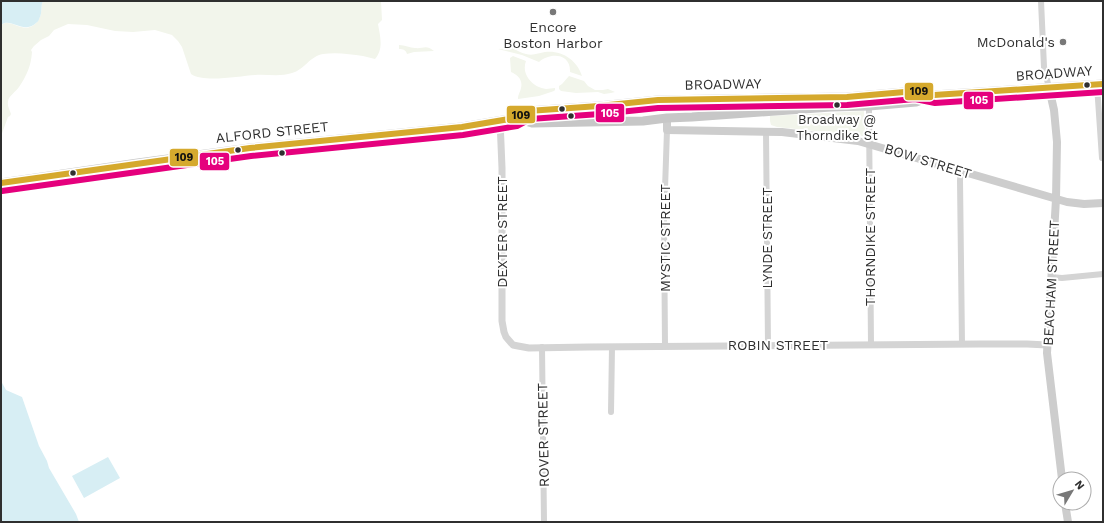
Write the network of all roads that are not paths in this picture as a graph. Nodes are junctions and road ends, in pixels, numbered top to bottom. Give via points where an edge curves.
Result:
1 (1041, 1) edge
2 (1100, 84) edge
3 (1049, 88) junction
4 (934, 95) junction
5 (870, 106) junction
6 (515, 118) junction
7 (667, 118) junction
8 (500, 120) junction
9 (667, 130) junction
10 (766, 131) junction
11 (870, 143) junction
12 (1102, 158) dead end
13 (961, 171) junction
14 (1, 183) edge
15 (1056, 199) junction
16 (1103, 203) edge
17 (1103, 274) edge
18 (1052, 278) junction
19 (510, 342) joint
20 (962, 344) junction
21 (871, 345) junction
22 (1048, 345) junction
23 (665, 346) junction
24 (768, 346) junction
25 (612, 347) junction
26 (542, 348) junction
27 (611, 412) dead end
28 (1061, 471) edge
29 (1066, 511) edge
30 (544, 522) edge
31 (1068, 522) edge

1 - 3 street via 1044,67
2 - 3 main road, BROADWAY
2 - 12 street
3 - 4 main road, BROADWAY
3 - 15 main road, BEACHAM STREET via 1057,142
4 - 5 main road, BROADWAY via 916,102
4 - 6 main road, BROADWAY via 916,91 847,96 658,100 528,110
5 - 7 main road, BROADWAY
5 - 11 street, THORNDIKE STREET
6 - 7 main road, BROADWAY via 532,123 620,122
6 - 8 main road, BROADWAY
7 - 9 main road
8 - 14 main road, ALFORD STREET via 462,127 250,148
8 - 19 street, DEXTER STREET via 502,321 504,332
9 - 10 main road, BOW STREET
9 - 23 street, MYSTIC STREET via 664,218
10 - 11 main road, BOW STREET
10 - 24 street, LYNDE STREET
11 - 13 main road, BOW STREET
11 - 21 street, THORNDIKE STREET
13 - 15 main road, BOW STREET
13 - 20 street
15 - 16 main road, BOW STREET via 1078,204
15 - 18 main road, BEACHAM STREET
17 - 18 street
18 - 22 main road, BEACHAM STREET
19 - 26 street, ROBIN STREET via 518,346
20 - 21 street, ROBIN STREET
20 - 22 street, ROBIN STREET
21 - 24 street, ROBIN STREET
22 - 28 main road, BEACHAM STREET via 1048,367
23 - 24 street, ROBIN STREET
23 - 25 street, ROBIN STREET
25 - 26 street, ROBIN STREET
25 - 27 street
26 - 30 street, ROVER STREET
29 - 31 main road

